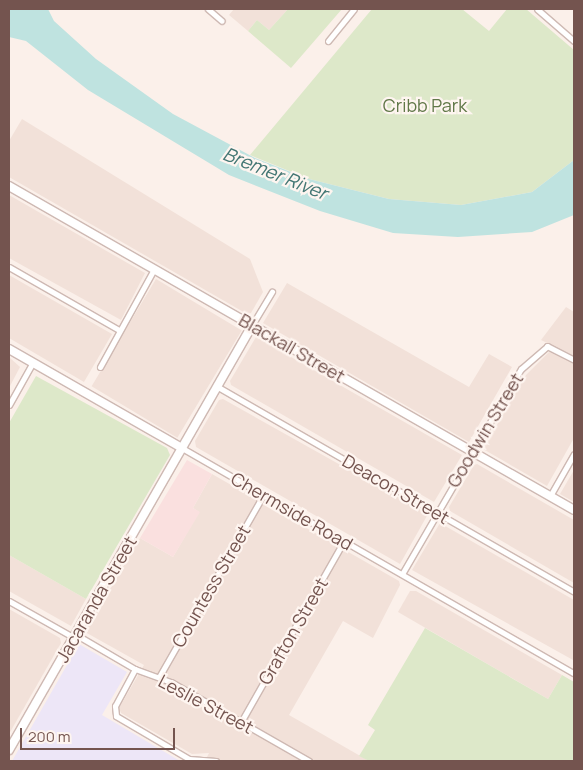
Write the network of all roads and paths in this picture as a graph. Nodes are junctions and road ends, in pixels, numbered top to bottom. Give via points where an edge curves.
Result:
1 (208, 9) edge
2 (218, 9) edge
3 (354, 9) edge
4 (537, 9) edge
5 (214, 14) junction
6 (222, 21) dead end
7 (328, 40) dead end
8 (574, 40) edge
9 (9, 186) edge
10 (9, 267) edge
11 (154, 270) junction
12 (272, 292) dead end
13 (252, 325) junction
14 (119, 330) junction
15 (9, 349) edge
16 (574, 360) edge
17 (33, 362) junction
18 (100, 367) dead end
19 (218, 387) junction
20 (9, 405) edge
21 (182, 448) junction
22 (472, 452) junction
23 (574, 454) edge
24 (264, 494) junction
25 (550, 496) junction
26 (574, 510) edge
27 (437, 512) junction
28 (344, 541) junction
29 (402, 574) junction
30 (574, 592) edge
31 (9, 600) edge
32 (74, 636) junction
33 (135, 669) junction
34 (574, 673) edge
35 (159, 677) junction
36 (241, 722) junction
37 (9, 750) edge
38 (194, 761) edge
39 (216, 761) edge
40 (309, 761) edge

1 - 5 street
2 - 5 street
3 - 7 street
4 - 8 street
5 - 6 street
9 - 11 street, Blackall Street
10 - 14 street
11 - 13 street, Blackall Street
11 - 14 street
12 - 13 street
13 - 19 street, Jacaranda Street
13 - 22 street, Blackall Street
14 - 18 street
15 - 17 street, Chermside Road
16 - 22 street, Goodwin Street via 547,346 521,369
17 - 20 street
17 - 21 street, Chermside Road
19 - 21 street, Jacaranda Street
19 - 27 street, Deacon Street
21 - 24 street, Chermside Road
21 - 32 street, Jacaranda Street
22 - 25 street, Blackall Street
22 - 27 street, Goodwin Street
23 - 25 street
24 - 28 street, Chermside Road
24 - 35 street, Countess Street
25 - 26 street, Blackall Street
27 - 29 street, Goodwin Street
27 - 30 street, Deacon Street
28 - 29 street, Chermside Road
28 - 36 street, Grafton Street
29 - 34 street, Chermside Road
31 - 32 street, Leslie Street
32 - 33 street, Leslie Street
32 - 37 street, Jacaranda Street
33 - 35 street, Leslie Street
33 - 38 street via 114,713
35 - 36 street, Leslie Street
36 - 40 street, Leslie Street
38 - 39 street

